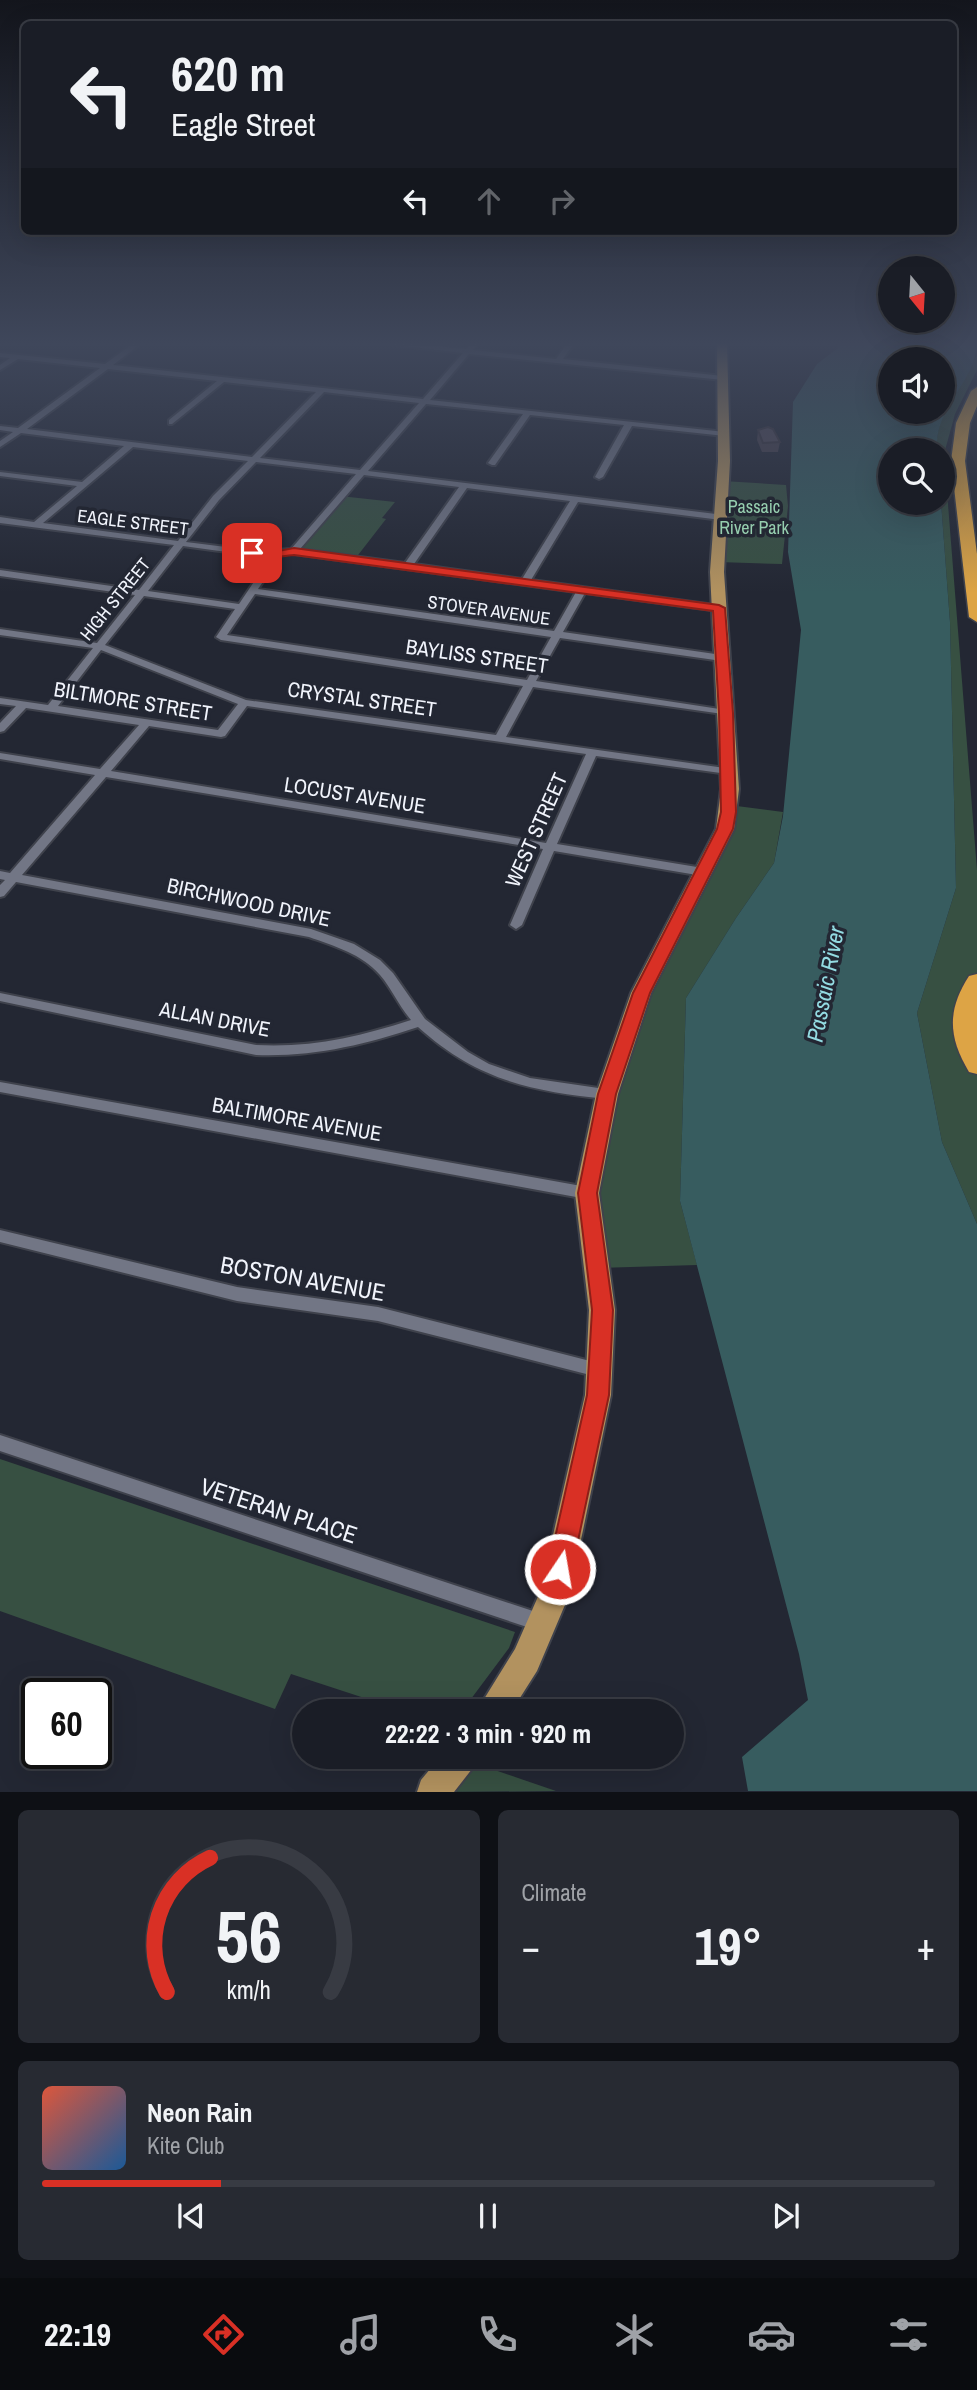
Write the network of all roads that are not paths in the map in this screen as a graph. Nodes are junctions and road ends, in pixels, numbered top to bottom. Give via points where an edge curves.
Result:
1 (26, 426) edge
2 (287, 426) edge
3 (401, 426) edge
4 (519, 426) edge
5 (628, 426) edge
6 (645, 426) edge
7 (725, 426) edge
8 (963, 426) edge
9 (0, 428) edge
10 (19, 431) junction
11 (725, 434) junction
12 (0, 445) edge
13 (130, 445) junction
14 (254, 460) junction
15 (492, 463) dead end
16 (360, 473) junction
17 (0, 474) edge
18 (599, 477) dead end
19 (82, 484) junction
20 (464, 486) junction
21 (575, 500) junction
22 (720, 517) junction
23 (0, 520) edge
24 (35, 525) junction
25 (182, 544) junction
26 (294, 551) junction
27 (276, 556) junction
28 (408, 566) junction
29 (0, 573) edge
30 (524, 582) junction
31 (252, 591) junction
32 (581, 591) junction
33 (141, 592) junction
34 (242, 607) junction
35 (719, 608) junction
36 (977, 617) edge
37 (0, 632) edge
38 (556, 635) junction
39 (99, 646) junction
40 (722, 658) junction
41 (530, 684) junction
42 (0, 701) edge
43 (244, 703) junction
44 (24, 704) junction
45 (51, 708) junction
46 (726, 713) junction
47 (146, 723) junction
48 (0, 729) edge
49 (500, 737) junction
50 (592, 752) junction
51 (0, 756) edge
52 (728, 771) junction
53 (102, 772) junction
54 (550, 847) junction
55 (703, 872) junction
56 (7, 876) edge
57 (0, 893) edge
58 (516, 925) dead end
59 (977, 981) edge
60 (0, 996) edge
61 (420, 1022) junction
62 (977, 1066) edge
63 (0, 1087) edge
64 (607, 1094) junction
65 (587, 1193) junction
66 (0, 1236) edge
67 (598, 1370) junction
68 (0, 1443) edge
69 (542, 1623) junction
70 (500, 1699) edge
71 (450, 1769) edge
72 (433, 1791) edge

1 - 10 street
2 - 14 street, HIGH STREET
3 - 16 street
4 - 15 street
5 - 18 street
6 - 11 street
7 - 11 main road
8 - 36 highway via 958,461
9 - 10 street
10 - 12 street
10 - 13 street
11 - 22 main road
13 - 14 street
13 - 19 street
14 - 16 street
14 - 25 street, HIGH STREET via 216,498
16 - 20 street
16 - 26 street
17 - 19 street
19 - 24 street
20 - 21 street
20 - 28 street
21 - 22 street
21 - 30 street
22 - 35 main road
23 - 24 street, EAGLE STREET
24 - 25 street, EAGLE STREET
25 - 27 street, EAGLE STREET
25 - 33 street, HIGH STREET
26 - 27 street, EAGLE STREET
26 - 28 street, EAGLE STREET
27 - 31 street
28 - 30 street, EAGLE STREET
29 - 33 street
30 - 32 street, EAGLE STREET
31 - 34 street
31 - 38 street, STOVER AVENUE
32 - 35 street, EAGLE STREET
32 - 38 street
33 - 34 street
33 - 39 street, HIGH STREET
34 - 41 street, BAYLISS STREET via 222,637
35 - 40 main road
37 - 39 street, CRYSTAL STREET
38 - 40 street, STOVER AVENUE
38 - 41 street
39 - 43 street, CRYSTAL STREET
39 - 45 street, HIGH STREET
40 - 46 main road
41 - 46 street, BAYLISS STREET
41 - 49 street
42 - 44 street, BILTMORE STREET
43 - 47 street, BILTMORE STREET via 221,734
43 - 49 street, CRYSTAL STREET
44 - 45 street, BILTMORE STREET
44 - 48 street
45 - 47 street, BILTMORE STREET
46 - 52 main road
47 - 53 street
49 - 50 street, CRYSTAL STREET
50 - 52 street, CRYSTAL STREET
50 - 54 street, WEST STREET
51 - 53 street, LOCUST AVENUE
52 - 55 main road via 725,829
53 - 54 street, LOCUST AVENUE
53 - 56 street
54 - 55 street, LOCUST AVENUE
54 - 58 street, WEST STREET
55 - 64 main road via 642,993
56 - 57 street
56 - 61 street, BIRCHWOOD DRIVE via 312,933 371,959
59 - 62 highway via 962,1016
60 - 61 street, ALLAN DRIVE via 279,1052 343,1046
61 - 64 street, BIRCHWOOD DRIVE via 449,1046 492,1071 546,1088
63 - 65 street, BALTIMORE AVENUE
64 - 65 main road
65 - 67 main road via 602,1310
66 - 67 street, BOSTON AVENUE via 237,1294 378,1314
67 - 69 main road via 598,1395 555,1592
68 - 69 street, VETERAN PLACE
69 - 70 main road via 526,1660
71 - 72 main road

